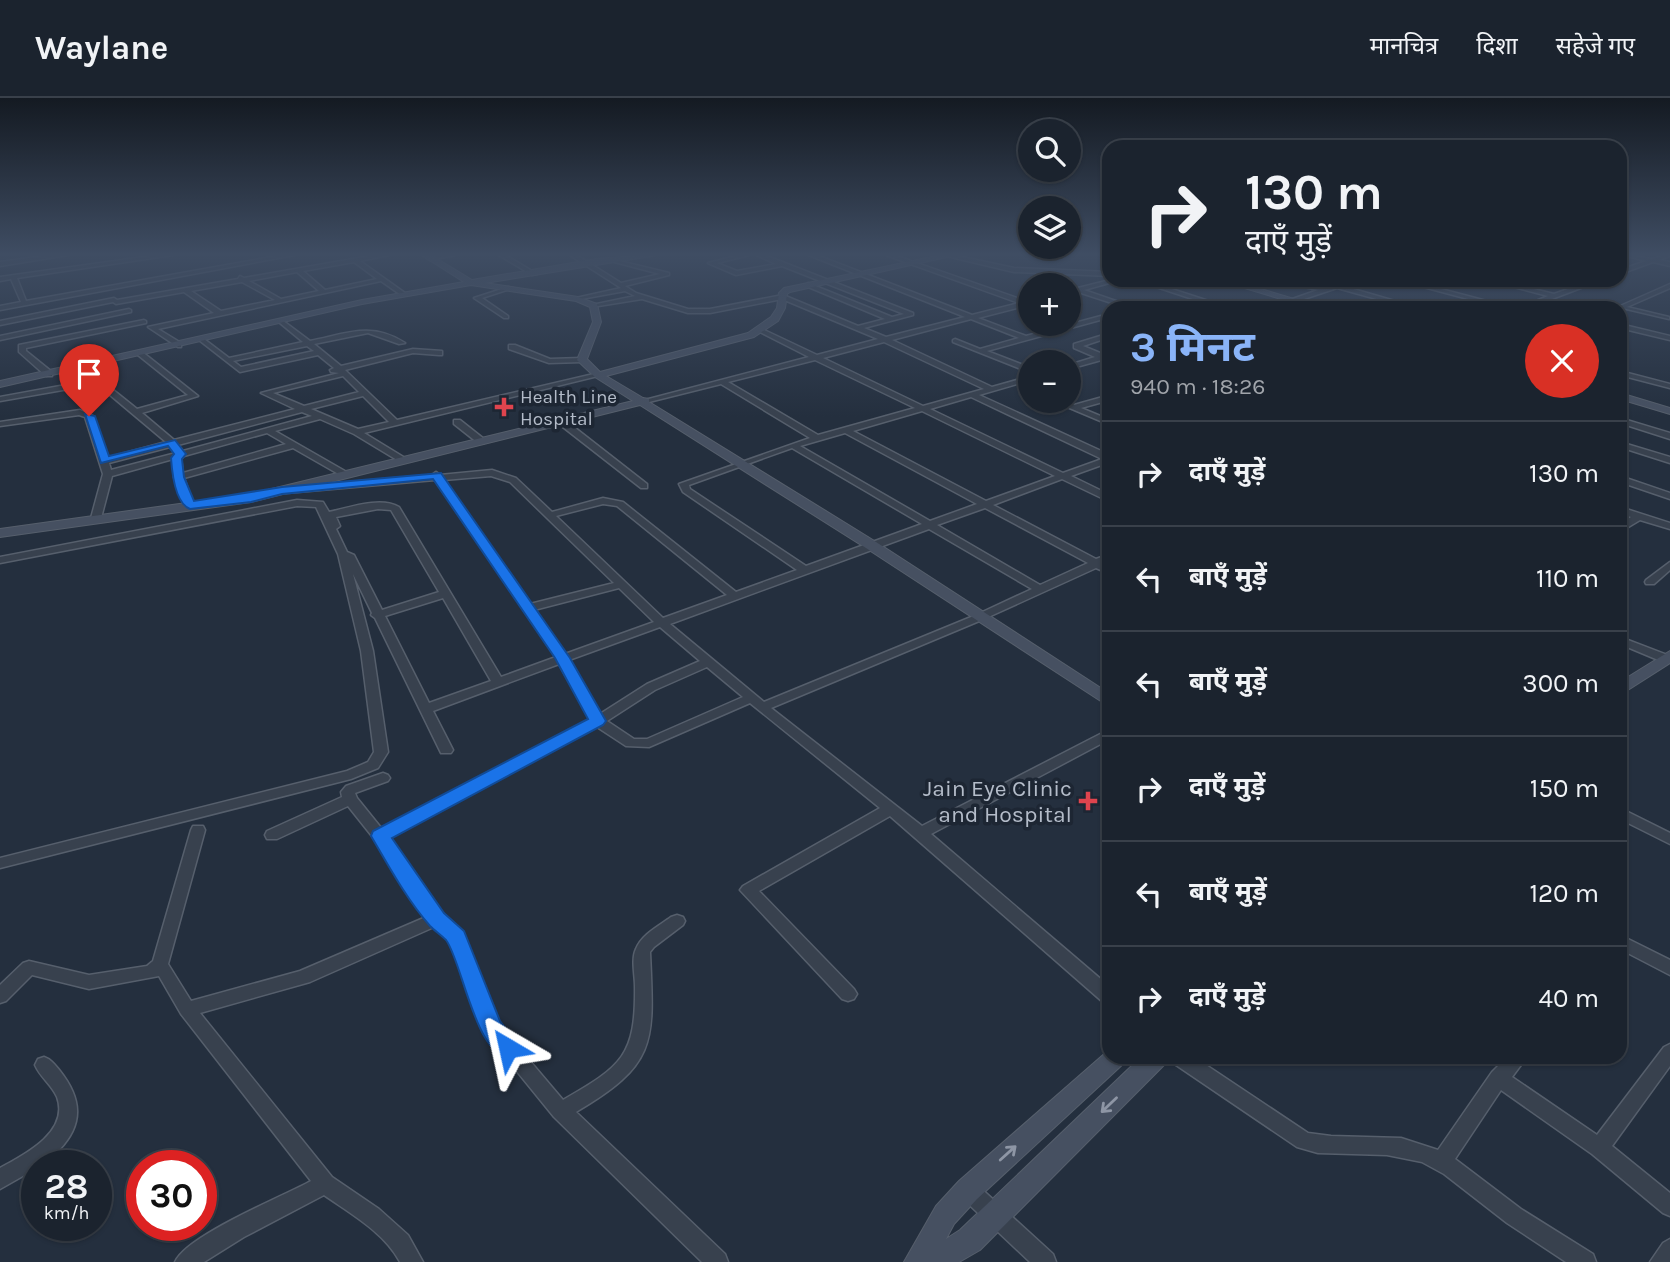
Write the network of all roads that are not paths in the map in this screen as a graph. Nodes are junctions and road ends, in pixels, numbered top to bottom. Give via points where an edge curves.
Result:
1 (77, 308) edge
2 (125, 308) edge
3 (212, 308) edge
4 (241, 308) edge
5 (341, 308) edge
6 (493, 308) edge
7 (594, 308) edge
8 (684, 308) edge
9 (720, 308) edge
10 (779, 308) edge
11 (808, 308) edge
12 (865, 308) edge
13 (897, 308) edge
14 (949, 308) edge
15 (1009, 308) edge
16 (1627, 308) edge
17 (129, 311) junction
18 (219, 313) junction
19 (506, 317) dead end
20 (974, 318) junction
21 (1102, 318) edge
22 (1668, 318) edge
23 (891, 319) junction
24 (282, 321) junction
25 (144, 322) junction
26 (0, 323) edge
27 (1082, 324) joint
28 (152, 328) junction
29 (857, 328) junction
30 (1627, 328) edge
31 (760, 330) junction
32 (920, 331) junction
33 (1647, 332) junction
34 (0, 338) edge
35 (1102, 338) edge
36 (1670, 338) edge
37 (884, 339) junction
38 (1027, 339) junction
39 (202, 340) junction
40 (955, 341) dead end
41 (309, 342) junction
42 (401, 343) dead end
43 (178, 345) junction
44 (512, 347) dead end
45 (980, 351) junction
46 (320, 352) junction
47 (141, 353) junction
48 (439, 353) dead end
49 (1102, 355) edge
50 (816, 357) junction
51 (1102, 357) edge
52 (228, 360) junction
53 (582, 360) junction
54 (1081, 363) edge
55 (1018, 366) edge
56 (82, 367) junction
57 (341, 371) junction
58 (49, 374) junction
59 (598, 375) junction
60 (1627, 375) edge
61 (99, 381) junction
62 (1018, 381) edge
63 (722, 382) junction
64 (1014, 382) junction
65 (0, 384) edge
66 (1018, 384) edge
67 (1670, 386) edge
68 (989, 388) junction
69 (255, 389) dead end
70 (364, 393) junction
71 (971, 394) junction
72 (0, 398) edge
73 (1627, 398) edge
74 (1102, 399) edge
75 (645, 401) junction
76 (1081, 406) edge
77 (921, 407) junction
78 (304, 410) junction
79 (1081, 411) edge
80 (1670, 411) edge
81 (136, 412) junction
82 (322, 416) junction
83 (1102, 420) edge
84 (457, 422) dead end
85 (562, 422) junction
86 (395, 423) junction
87 (1627, 423) edge
88 (0, 424) edge
89 (269, 430) junction
90 (845, 430) junction
91 (357, 432) junction
92 (1670, 436) edge
93 (817, 438) junction
94 (481, 441) junction
95 (171, 442) junction
96 (294, 445) junction
97 (793, 445) junction
98 (1627, 446) edge
99 (181, 454) junction
100 (1102, 455) edge
101 (402, 460) junction
102 (1670, 460) edge
103 (105, 461) junction
104 (1102, 462) edge
105 (741, 463) junction
106 (108, 474) junction
107 (345, 474) junction
108 (436, 475) junction
109 (1061, 476) junction
110 (178, 477) junction
111 (1627, 481) edge
112 (645, 486) dead end
113 (282, 490) junction
114 (1102, 495) edge
115 (1669, 495) edge
116 (986, 503) junction
117 (190, 506) junction
118 (1627, 512) edge
119 (550, 515) junction
120 (1639, 516) junction
121 (96, 518) junction
122 (930, 523) junction
123 (1627, 524) edge
124 (1670, 526) edge
125 (0, 533) edge
126 (871, 545) junction
127 (0, 560) edge
128 (1102, 561) edge
129 (1096, 564) junction
130 (1670, 565) edge
131 (1102, 567) edge
132 (804, 570) junction
133 (1650, 582) dead end
134 (622, 584) junction
135 (1041, 590) junction
136 (444, 594) junction
137 (734, 595) junction
138 (527, 608) junction
139 (377, 615) junction
140 (980, 617) junction
141 (661, 622) junction
142 (1627, 643) edge
143 (562, 658) junction
144 (1668, 658) edge
145 (708, 662) junction
146 (498, 682) junction
147 (1627, 685) edge
148 (1102, 697) edge
149 (751, 698) junction
150 (762, 707) junction
151 (425, 709) junction
152 (597, 721) junction
153 (1102, 737) edge
154 (446, 750) dead end
155 (383, 778) dead end
156 (350, 799) junction
157 (890, 809) junction
158 (1627, 817) edge
159 (198, 830) dead end
160 (921, 833) junction
161 (272, 835) dead end
162 (380, 836) junction
163 (1670, 839) edge
164 (0, 863) edge
165 (436, 919) junction
166 (677, 921) dead end
167 (1627, 945) edge
168 (160, 964) junction
169 (1670, 968) edge
170 (1102, 991) edge
171 (848, 995) dead end
172 (0, 996) edge
173 (187, 1009) junction
174 (1670, 1052) edge
175 (1107, 1064) edge
176 (1150, 1064) edge
177 (1189, 1064) edge
178 (1512, 1064) edge
179 (44, 1065) dead end
180 (1499, 1078) junction
181 (561, 1111) junction
182 (1599, 1148) junction
183 (1441, 1162) junction
184 (0, 1179) edge
185 (325, 1184) junction
186 (968, 1190) junction
187 (1670, 1206) edge
188 (994, 1217) junction
189 (1670, 1250) edge
190 (186, 1262) edge
191 (412, 1262) edge
192 (717, 1262) edge
193 (918, 1262) edge
194 (1045, 1262) edge
195 (1585, 1262) edge
196 (1661, 1262) edge

1 - 26 street
2 - 17 street
3 - 18 street
4 - 18 street
5 - 24 street
6 - 19 street
7 - 53 street via 597,322
8 - 9 street via 697,312
10 - 31 street via 774,322
11 - 29 street
12 - 23 street
13 - 23 street via 911,314
14 - 20 street
15 - 20 street
16 - 22 street
17 - 25 street
17 - 34 street
18 - 28 street
20 - 32 street
20 - 38 street
21 - 27 street
22 - 33 street
23 - 29 street
23 - 32 street
24 - 39 street
24 - 41 street
25 - 28 street
25 - 58 street via 22,347
27 - 38 street
28 - 43 street
29 - 37 street
30 - 33 street
31 - 50 street
31 - 59 street
32 - 37 street
33 - 36 street
35 - 49 street via 1077,346
37 - 50 street
37 - 68 street
38 - 45 street
39 - 43 street
39 - 52 street
40 - 45 street
41 - 42 street via 372,331
41 - 46 street
41 - 52 street
43 - 47 street
44 - 53 street via 549,361
45 - 55 street
46 - 52 street via 240,370
46 - 57 street
47 - 56 street
47 - 81 street via 194,396
48 - 57 street via 413,351
50 - 63 street
50 - 77 street
51 - 54 street
53 - 59 street
56 - 58 street
56 - 61 street
57 - 69 street
57 - 70 street
57 - 78 street via 265,394
58 - 65 street
59 - 75 street
59 - 86 street
60 - 67 street
61 - 72 street
61 - 81 street
62 - 64 street
63 - 75 street
63 - 93 street
64 - 66 street
64 - 68 street
65 - 72 street
68 - 71 street
70 - 78 street
70 - 86 street
71 - 77 street
71 - 100 street
73 - 80 street
74 - 76 street
75 - 85 street
75 - 105 street
77 - 90 street
77 - 109 street
78 - 82 street
78 - 95 street
79 - 83 street
81 - 95 street
82 - 89 street
82 - 91 street
84 - 94 street
85 - 94 street
85 - 112 street
86 - 91 street
87 - 92 street
88 - 103 street via 86,413
89 - 96 street
89 - 99 street
90 - 93 street
90 - 116 street
91 - 101 street
93 - 97 street
94 - 101 street
95 - 99 street
95 - 103 street
96 - 107 street
96 - 110 street
97 - 105 street
97 - 122 street
98 - 102 street
99 - 106 street
99 - 110 street
101 - 107 street
103 - 106 street
104 - 109 street
105 - 126 street
105 - 132 street via 690,480 683,487
106 - 121 street
107 - 113 street
108 - 113 street
108 - 119 street via 505,476
108 - 138 street
109 - 114 street
109 - 116 street
110 - 117 street
111 - 115 street
113 - 117 street
116 - 122 street
116 - 129 street
117 - 121 street
118 - 120 street
119 - 134 street
119 - 137 street via 603,501 620,504
120 - 123 street
120 - 124 street
121 - 125 street
122 - 126 street
122 - 135 street
126 - 132 street
126 - 140 street
127 - 164 street via 297,503 320,504 343,554 367,651 381,752 373,765 351,774
128 - 129 street
129 - 131 street
129 - 135 street
130 - 133 street
132 - 137 street
134 - 138 street
134 - 141 street
135 - 140 street
136 - 139 street
136 - 139 street via 394,507 330,515
136 - 146 street
137 - 141 street
138 - 143 street
139 - 151 street
140 - 148 street
140 - 150 street
141 - 143 street
141 - 145 street
142 - 144 street
143 - 146 street
143 - 152 street
144 - 147 street
145 - 149 street
145 - 152 street via 652,687
146 - 151 street
149 - 150 street
149 - 152 street via 641,745
150 - 157 street
151 - 154 street
152 - 162 street
153 - 160 street
155 - 156 street via 351,789
156 - 161 street
156 - 162 street
157 - 160 street
157 - 171 street via 748,890
158 - 163 street
159 - 168 street
160 - 170 street
162 - 165 street
165 - 173 street via 304,978
165 - 181 street via 456,937 490,1026
166 - 181 street via 642,951 642,1041 636,1056 607,1086
167 - 169 street
168 - 172 street via 152,972 89,982 29,968
168 - 173 street
173 - 185 street
174 - 182 street
186 -> 175 street
176 -> 188 street
177 - 183 street via 1304,1141 1324,1147 1391,1146 1417,1150
178 - 180 street
179 - 184 street via 67,1098 63,1132 44,1151
180 - 182 street
180 - 183 street
181 - 192 street
182 - 187 street
183 - 195 street
185 - 190 street via 283,1209 237,1228
185 - 191 street via 372,1216 401,1242
186 - 188 street
186 - 193 street via 945,1214
188 - 193 street via 947,1254
188 - 194 street
189 - 196 street

